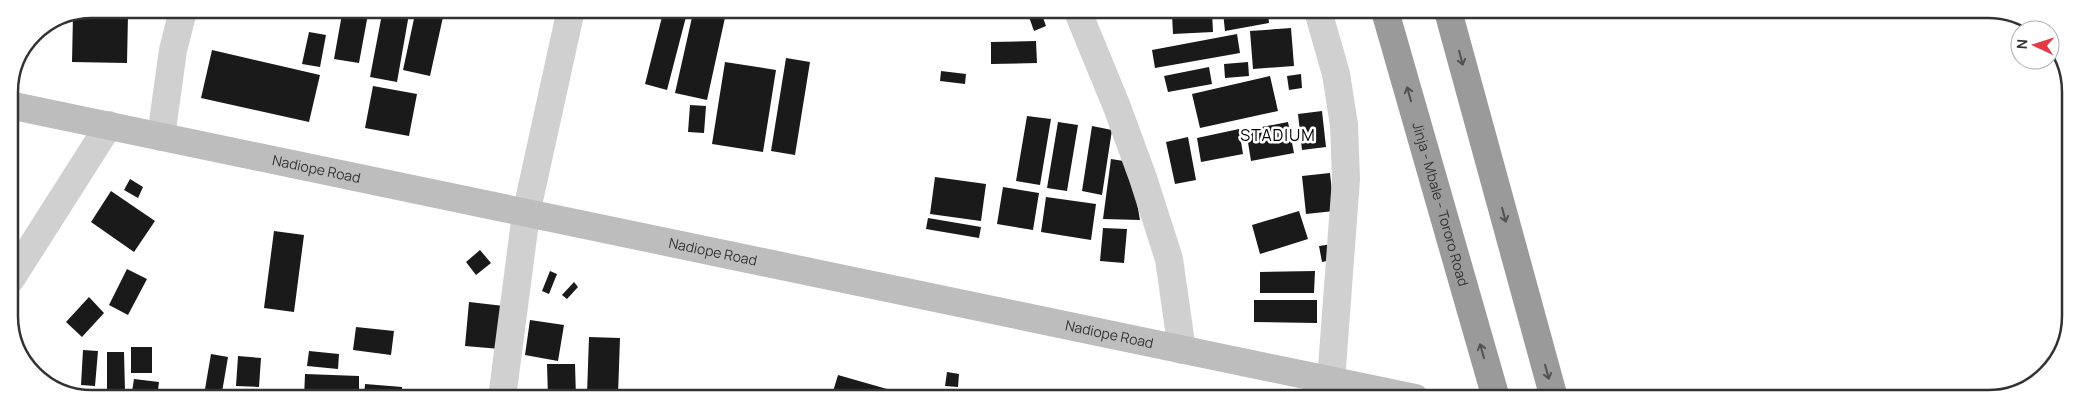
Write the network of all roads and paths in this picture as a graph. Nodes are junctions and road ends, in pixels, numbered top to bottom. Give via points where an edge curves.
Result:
1 (181, 18) edge
2 (569, 18) edge
3 (1080, 18) edge
4 (1320, 18) edge
5 (1387, 18) edge
6 (1450, 18) edge
7 (18, 107) edge
8 (109, 125) junction
9 (161, 136) junction
10 (526, 214) junction
11 (18, 268) edge
12 (1182, 350) junction
13 (1331, 381) junction
14 (503, 390) edge
15 (1375, 390) edge
16 (1494, 390) edge
17 (1552, 390) edge

1 - 9 street via 173,50
2 - 10 street
3 - 12 street via 1124,125 1169,259
4 - 13 street via 1336,74 1344,125 1346,179
16 -> 5 highway, Jinja - Mbale - Tororo Road
6 -> 17 highway
7 - 8 street, Nadiope Road
8 - 9 street, Nadiope Road
8 - 11 street
9 - 10 street, Nadiope Road
10 - 12 street, Nadiope Road
10 - 14 street
12 - 13 street, Nadiope Road
13 - 15 street, Nadiope Road

